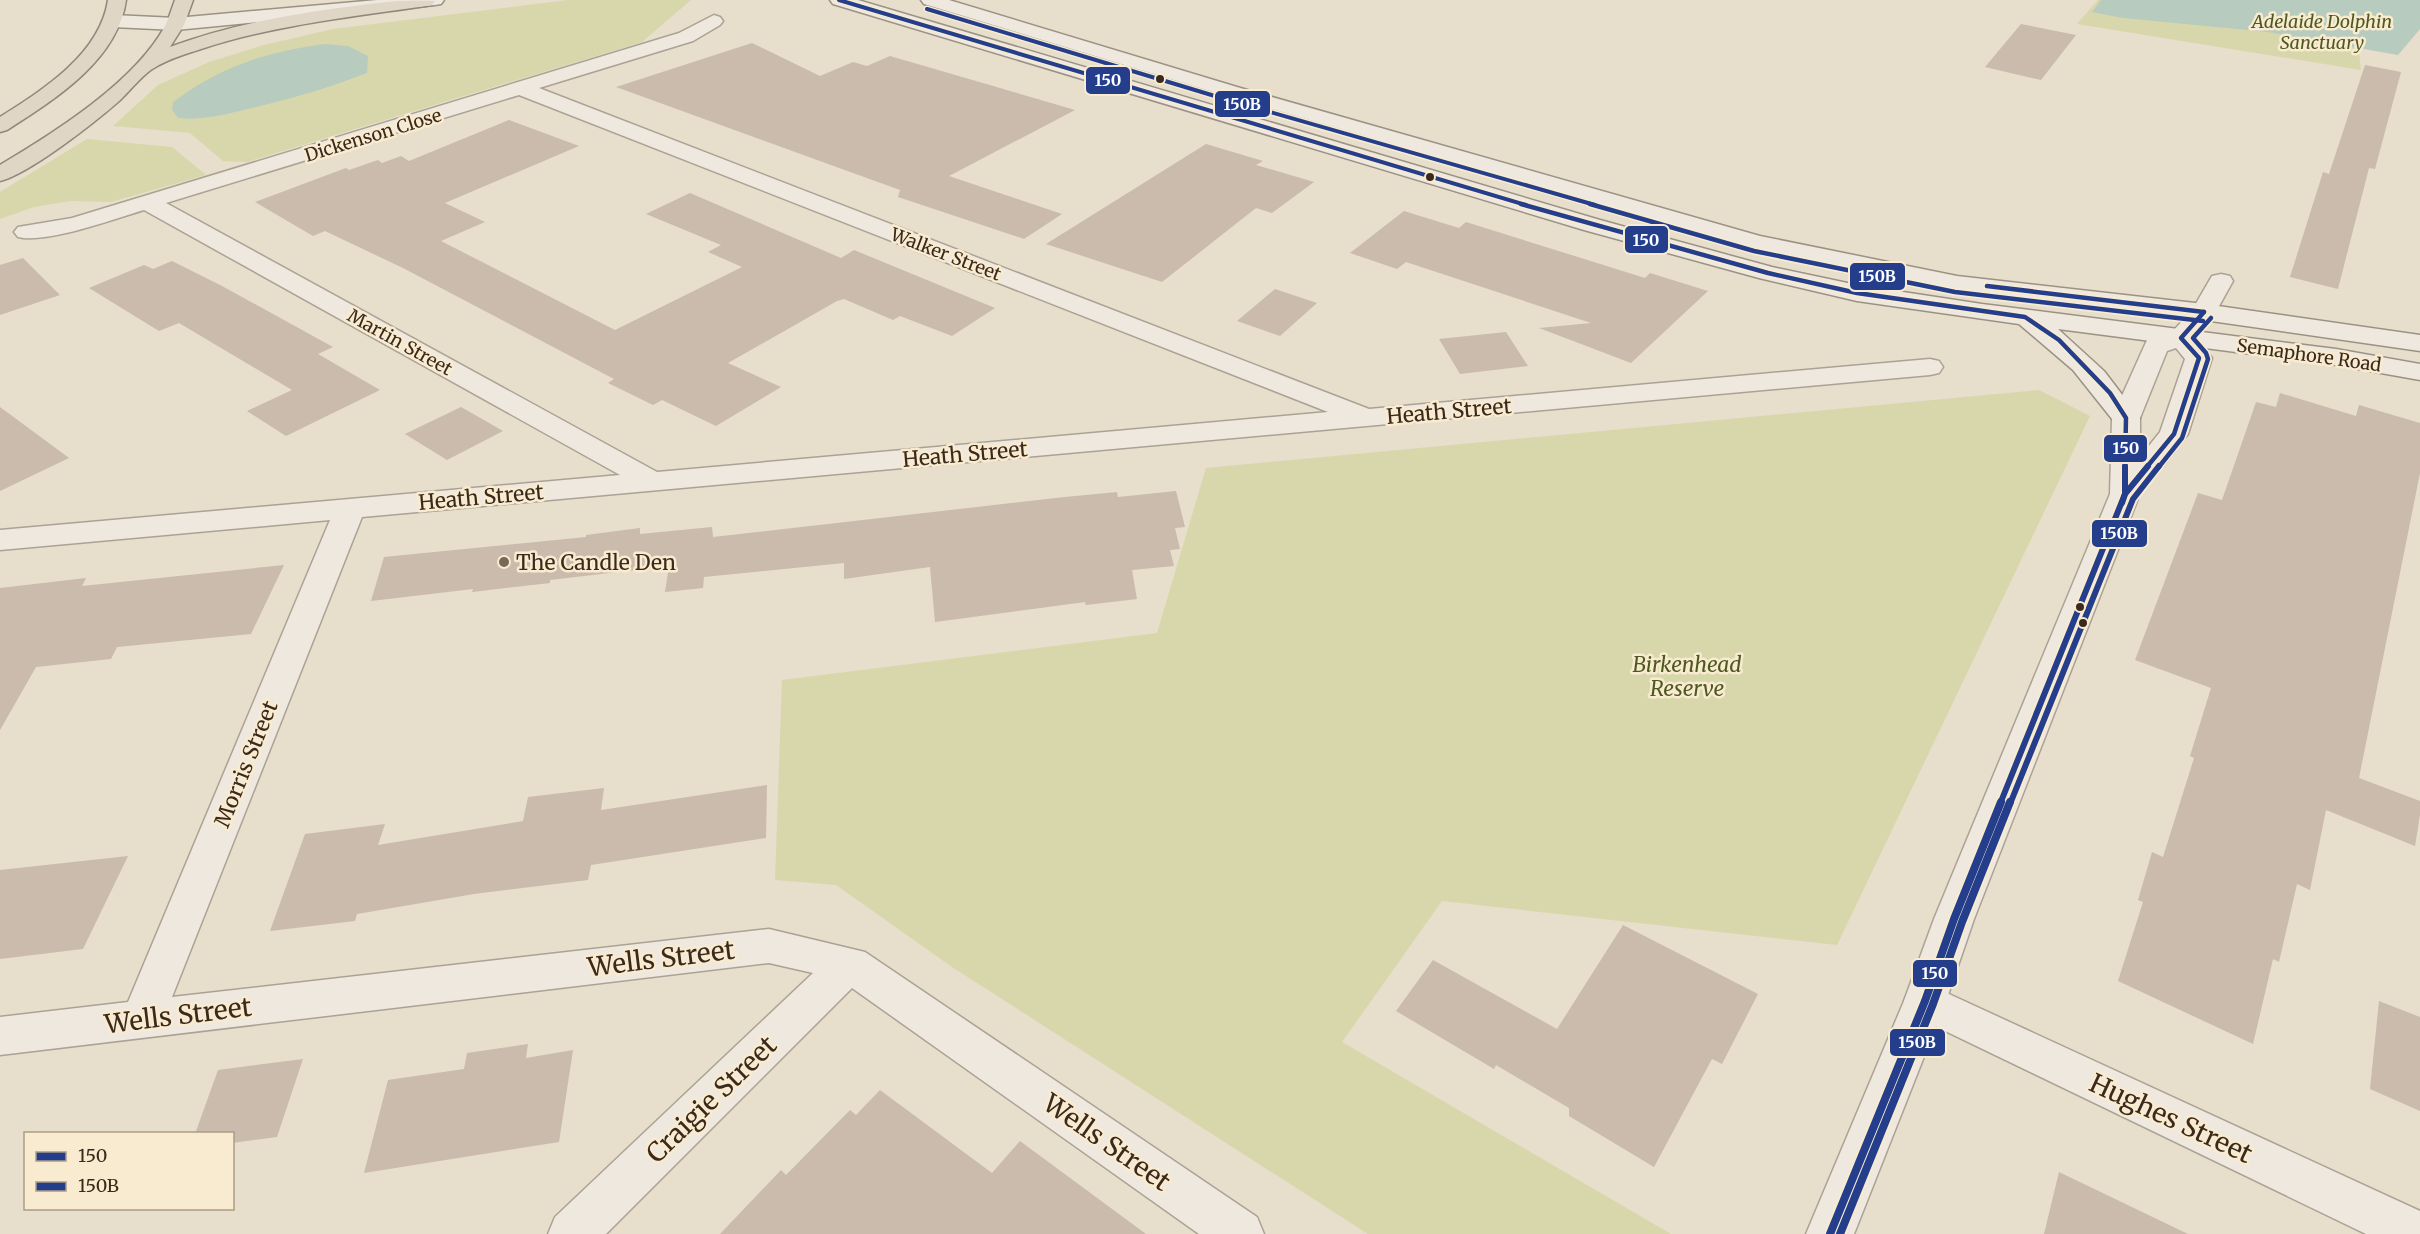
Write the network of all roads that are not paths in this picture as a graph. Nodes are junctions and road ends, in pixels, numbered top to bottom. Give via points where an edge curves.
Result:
1 (117, 0) edge
2 (839, 0) edge
3 (930, 0) edge
4 (431, 1) edge
5 (204, 4) dead end
6 (181, 10) edge
7 (113, 21) junction
8 (714, 21) dead end
9 (146, 64) junction
10 (523, 89) junction
11 (0, 126) edge
12 (0, 174) edge
13 (148, 203) junction
14 (26, 232) dead end
15 (2221, 280) dead end
16 (2204, 312) junction
17 (2025, 317) junction
18 (2181, 338) junction
19 (2420, 343) edge
20 (1930, 367) dead end
21 (2420, 372) edge
22 (1369, 418) junction
23 (2126, 418) junction
24 (652, 481) junction
25 (2125, 494) junction
26 (350, 509) junction
27 (0, 540) edge
28 (850, 964) junction
29 (1925, 1001) junction
30 (142, 1018) junction
31 (0, 1036) edge
32 (572, 1234) edge
33 (1240, 1234) edge
34 (1830, 1234) edge
35 (2417, 1234) edge

1 - 7 highway
2 - 17 street, Semaphore Road via 1768,273 1857,293
3 - 16 street, Semaphore Road via 1756,242 1957,283
4 - 6 street
4 - 9 highway via 260,26 193,44
5 - 6 street
6 - 7 street
6 - 9 highway
7 - 11 highway via 89,54 62,81
8 - 10 street, Dickenson Close via 686,37
9 - 12 highway via 87,118
10 - 13 street, Dickenson Close
10 - 22 street, Walker Street
13 - 14 street, Dickenson Close via 75,224
13 - 24 street, Martin Street
15 - 16 street
16 - 18 street
16 - 19 street, Semaphore Road
17 - 18 street, Semaphore Road
17 - 23 street via 2059,340 2110,393
18 - 21 street, Semaphore Road via 2336,357
18 - 23 street via 2156,346
18 - 25 street via 2199,358 2174,434
20 - 22 street, Heath Street
22 - 24 street, Heath Street
23 - 25 street
24 - 26 street, Heath Street
25 - 29 street via 1954,919
26 - 27 street, Heath Street
26 - 30 street, Morris Street
28 - 30 street, Wells Street via 769,946
28 - 32 street, Craigie Street
28 - 33 street, Wells Street
29 - 34 street
29 - 35 street, Hughes Street
30 - 31 street, Wells Street

